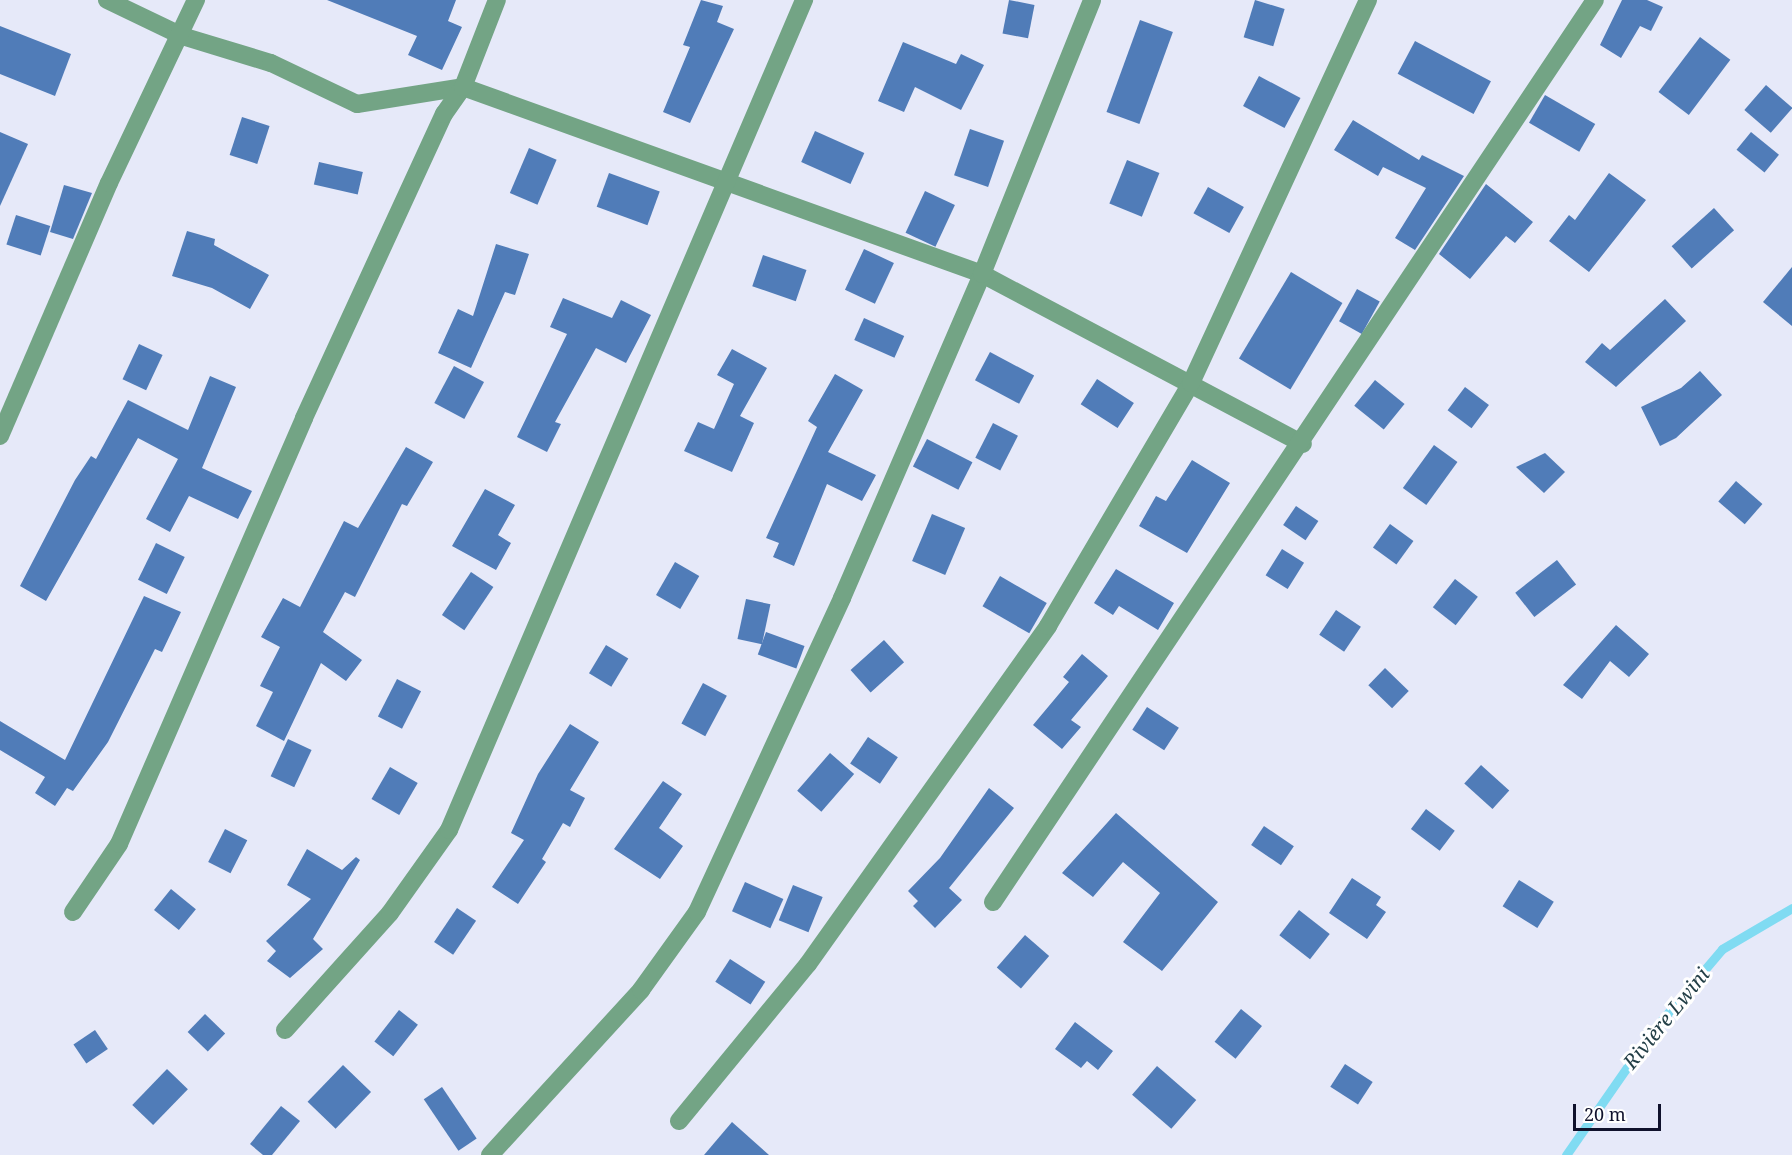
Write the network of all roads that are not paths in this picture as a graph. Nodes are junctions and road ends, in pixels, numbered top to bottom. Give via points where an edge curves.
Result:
1 (108, 0) edge
2 (196, 0) edge
3 (497, 0) edge
4 (804, 0) edge
5 (1092, 0) edge
6 (1368, 0) edge
7 (1594, 0) edge
8 (182, 36) junction
9 (463, 87) junction
10 (725, 179) junction
11 (982, 274) junction
12 (1191, 383) junction
13 (0, 436) edge
14 (1303, 444) junction
15 (993, 902) dead end
16 (73, 912) dead end
17 (285, 1030) dead end
18 (679, 1121) dead end
19 (490, 1155) edge

1 - 8 street
2 - 8 street
3 - 9 street
4 - 10 street
5 - 11 street
6 - 12 street
7 - 14 street
8 - 9 street via 272,63 357,104
8 - 13 street via 109,183
9 - 10 street
9 - 16 street via 444,114 303,418 119,844
10 - 11 street
10 - 17 street via 449,830 390,913
11 - 12 street
11 - 19 street via 697,912 641,990
12 - 14 street
12 - 18 street via 1048,626 808,964
14 - 15 street

